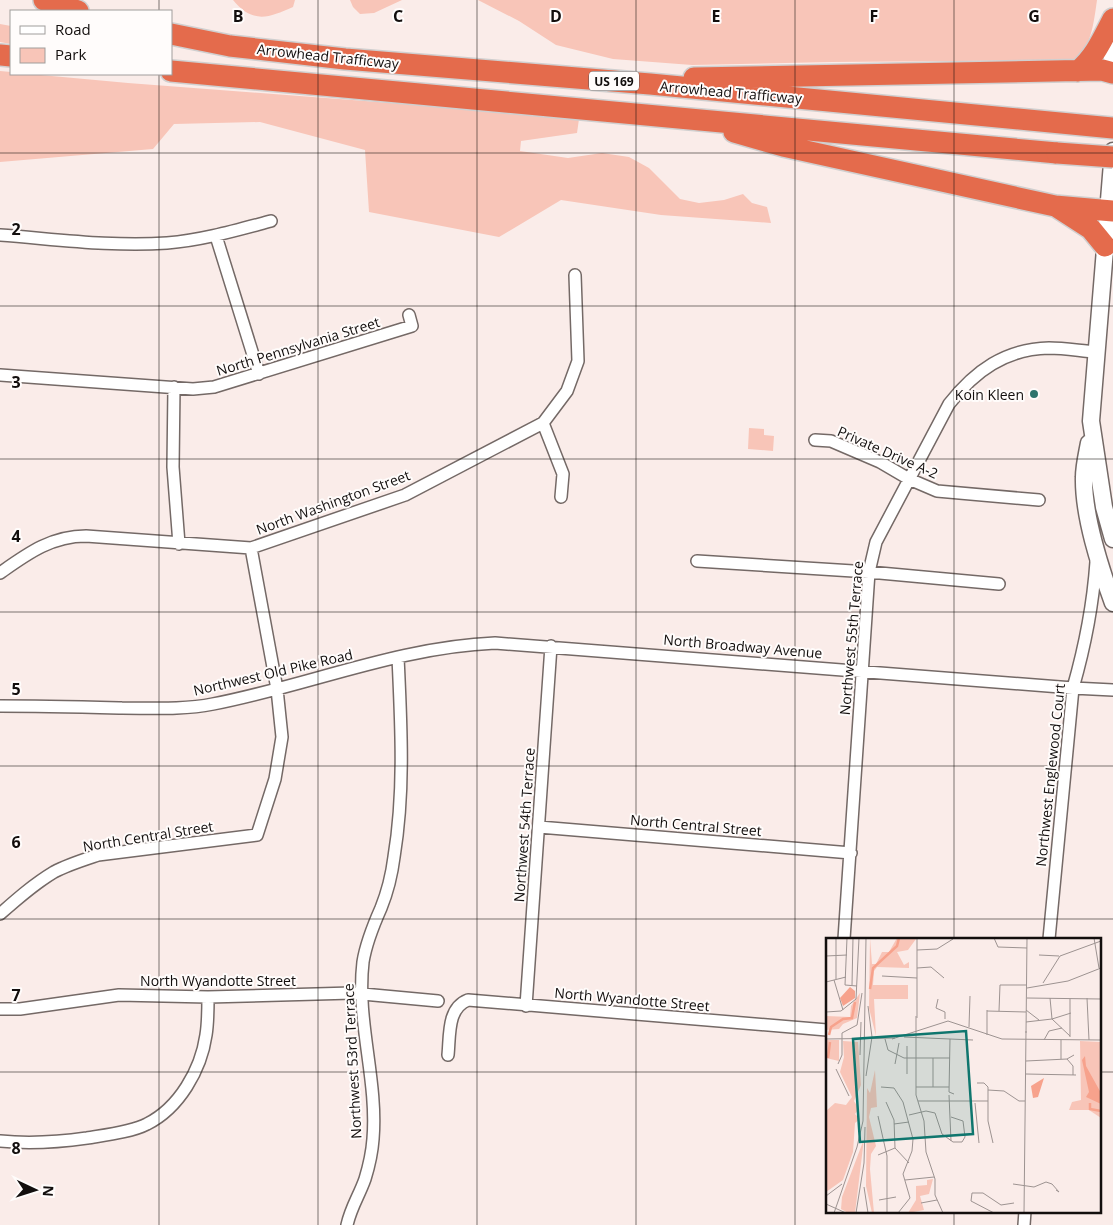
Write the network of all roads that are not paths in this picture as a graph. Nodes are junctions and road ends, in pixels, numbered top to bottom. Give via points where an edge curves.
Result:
1 (44, 0) edge
2 (75, 10) edge
3 (1113, 19) edge
4 (1113, 23) edge
5 (172, 34) edge
6 (1113, 64) edge
7 (172, 70) edge
8 (1078, 71) junction
9 (1113, 73) edge
10 (650, 84) junction
11 (691, 118) junction
12 (1113, 128) edge
13 (1113, 151) edge
14 (1113, 157) edge
15 (1055, 206) junction
16 (1111, 210) edge
17 (271, 221) dead end
18 (0, 235) edge
19 (216, 236) junction
20 (1105, 246) junction
21 (575, 275) dead end
22 (409, 315) dead end
23 (1096, 352) junction
24 (259, 374) junction
25 (0, 375) edge
26 (174, 387) junction
27 (543, 423) junction
28 (1092, 428) junction
29 (815, 440) dead end
30 (909, 479) junction
31 (562, 497) dead end
32 (1039, 500) dead end
33 (1113, 538) edge
34 (179, 544) junction
35 (251, 548) junction
36 (1097, 555) junction
37 (697, 561) dead end
38 (869, 572) junction
39 (0, 573) edge
40 (999, 584) dead end
41 (1113, 603) edge
42 (551, 646) junction
43 (398, 657) junction
44 (862, 671) junction
45 (1073, 688) junction
46 (276, 689) junction
47 (1113, 690) edge
48 (0, 706) edge
49 (539, 827) junction
50 (851, 853) junction
51 (0, 914) edge
52 (844, 938) edge
53 (1049, 938) edge
54 (362, 994) junction
55 (208, 997) junction
56 (438, 1001) dead end
57 (526, 1006) junction
58 (0, 1009) edge
59 (826, 1030) edge
60 (448, 1055) dead end
61 (0, 1141) edge
62 (1025, 1212) edge
63 (347, 1225) edge
64 (1024, 1225) edge

1 - 2 highway
3 - 8 highway via 1096,53
4 - 6 main road via 1110,50
5 - 10 highway, Arrowhead Trafficway / US 169 via 230,46 345,59
7 - 11 highway, Arrowhead Trafficway / US 169
8 - 9 highway
8 - 10 highway via 702,76
10 - 12 highway, Arrowhead Trafficway / US 169
11 - 14 highway, Arrowhead Trafficway / US 169, bridge
11 - 15 highway via 783,146
13 - 16 main road
15 - 16 highway
15 - 20 highway via 1091,229
16 - 20 main road
17 - 19 street
18 - 19 street via 140,244
19 - 24 street
20 - 23 main road
21 - 27 street, North Washington Street via 578,361 567,391
22 - 24 street, North Pennsylvania Street via 412,326
23 - 28 main road
23 - 30 street, Northwest 55th Terrace via 1054,348 1017,353 1002,358 975,375 949,404
24 - 26 street, North Pennsylvania Street via 214,387 193,390
25 - 26 street, North Pennsylvania Street
26 - 34 street via 173,467
27 - 31 street via 563,474
27 - 35 street, North Washington Street via 405,495
28 - 33 main road via 1104,507
28 - 36 main road via 1084,477 1086,506
29 - 30 street, Private Drive A-2 via 831,441 880,462
30 - 32 street, Private Drive A-2 via 937,491
30 - 38 street, Northwest 55th Terrace via 876,542
34 - 35 street, North Washington Street
34 - 39 street, North Washington Street via 67,537 42,545
35 - 46 street
36 - 41 main road
36 - 45 street, Northwest Englewood Court via 1094,593
37 - 38 street
38 - 40 street
38 - 44 street, Northwest 55th Terrace
42 - 43 street, Northwest Old Pike Road via 465,644
42 - 44 street, North Broadway Avenue
42 - 49 street, Northwest 54th Terrace
43 - 46 street, Northwest Old Pike Road
43 - 54 street, Northwest 53rd Terrace via 402,748 394,858 381,907 367,942
44 - 45 street, North Broadway Avenue
44 - 50 street, Northwest 55th Terrace
45 - 47 street, North Broadway Avenue
45 - 53 street, Northwest Englewood Court
46 - 48 street, Northwest Old Pike Road via 182,709
46 - 51 street, North Central Street via 282,737 280,758 257,835 98,855 53,873
49 - 50 street, North Central Street
49 - 57 street, Northwest 54th Terrace
50 - 52 street, Northwest 55th Terrace
54 - 55 street, North Wyandotte Street
54 - 56 street, North Wyandotte Street
54 - 63 street, Northwest 53rd Terrace via 373,1139 365,1180 350,1210
55 - 58 street, North Wyandotte Street via 119,995
55 - 61 street via 206,1036 193,1074 181,1094 146,1125 68,1140
57 - 59 street, North Wyandotte Street
57 - 60 street, North Wyandotte Street via 462,1002 452,1017
62 - 64 street

